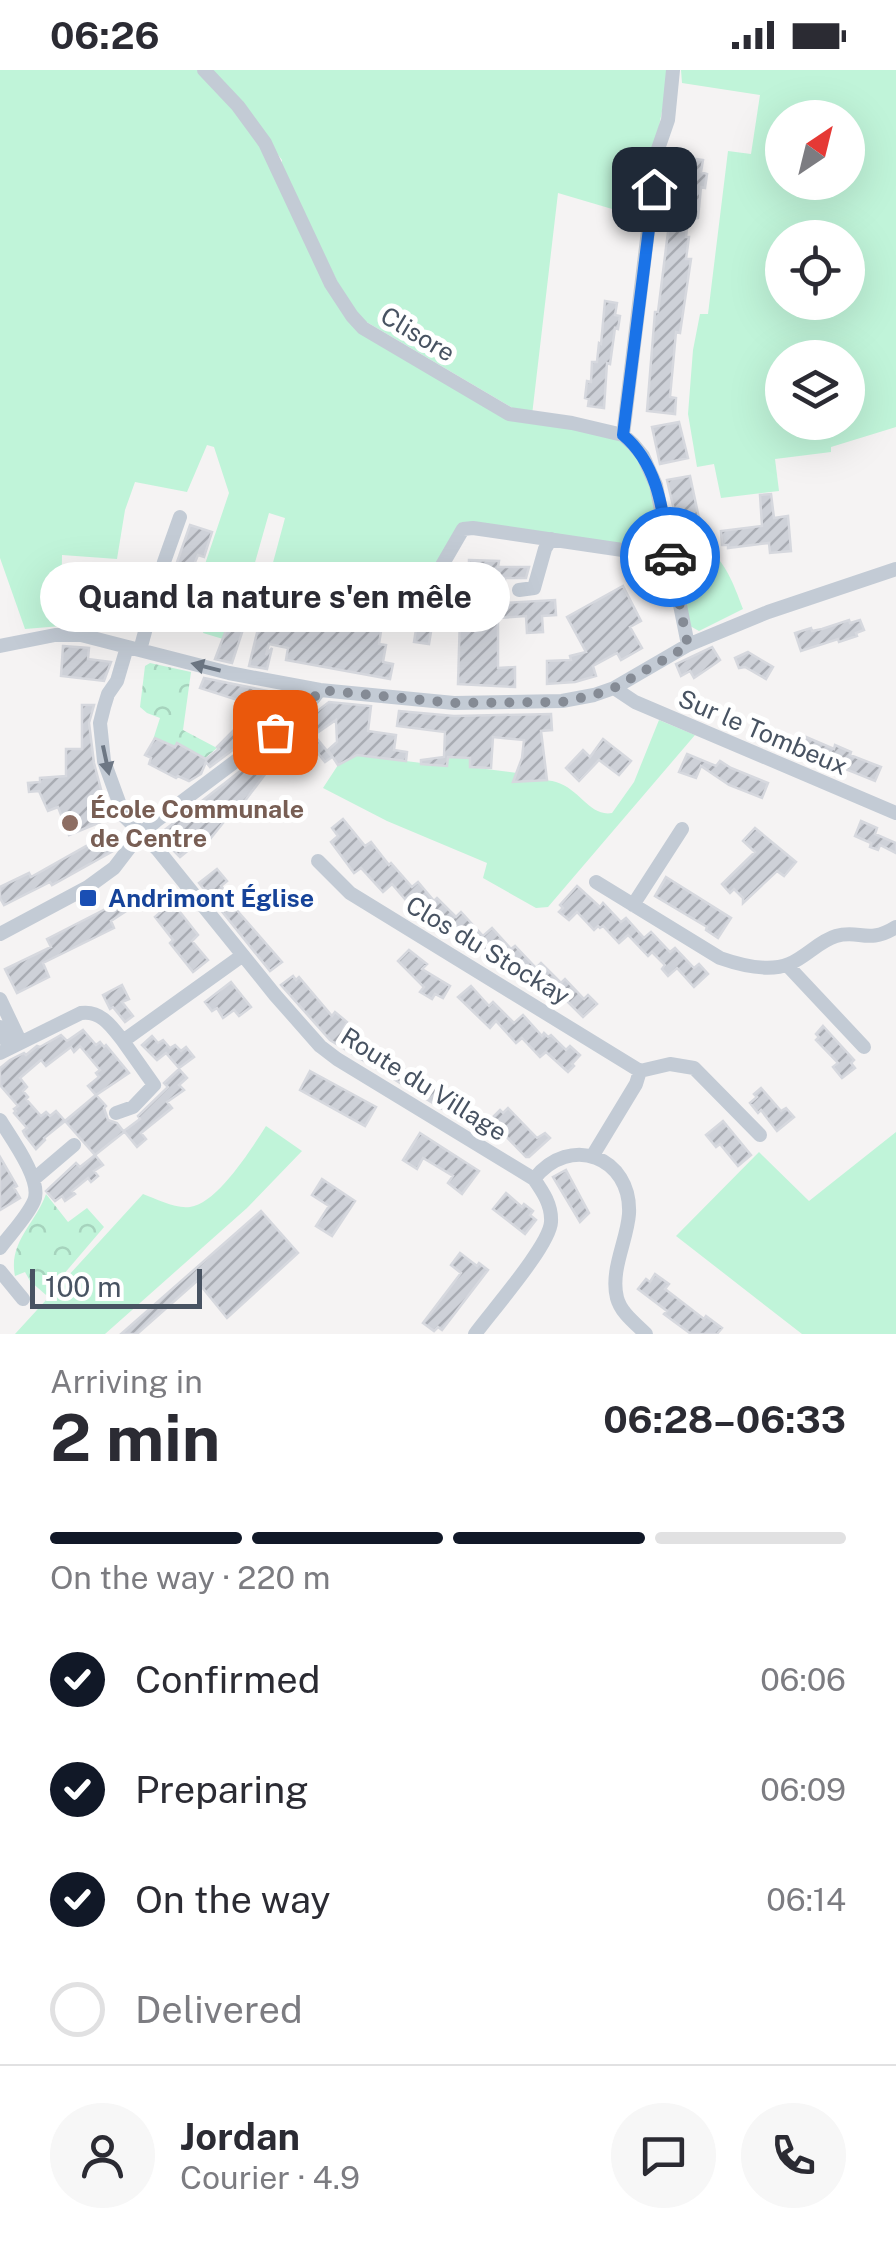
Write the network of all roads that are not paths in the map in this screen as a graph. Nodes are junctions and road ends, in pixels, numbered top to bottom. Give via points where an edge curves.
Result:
1 (204, 70) edge
2 (673, 70) edge
3 (623, 435) junction
4 (180, 517) dead end
5 (550, 539) junction
6 (670, 557) junction
7 (896, 569) edge
8 (520, 590) dead end
9 (436, 597) dead end
10 (0, 646) edge
11 (688, 646) junction
12 (134, 649) junction
13 (614, 688) junction
14 (320, 690) junction
15 (896, 812) edge
16 (682, 829) dead end
17 (140, 834) junction
18 (318, 860) dead end
19 (596, 882) dead end
20 (633, 904) junction
21 (896, 927) edge
22 (0, 934) edge
23 (243, 956) junction
24 (787, 965) junction
25 (0, 1000) edge
26 (0, 1027) edge
27 (123, 1042) junction
28 (10, 1047) edge
29 (864, 1047) dead end
30 (640, 1071) junction
31 (116, 1112) dead end
32 (0, 1120) edge
33 (760, 1135) dead end
34 (74, 1146) dead end
35 (593, 1155) junction
36 (34, 1179) junction
37 (534, 1179) junction
38 (0, 1248) edge
39 (0, 1271) edge
40 (23, 1299) dead end
41 (475, 1334) edge
42 (646, 1334) edge

1 - 3 street, Clisore via 266,143 331,284 363,328 510,414
2 - 3 street
3 - 6 street via 643,456 656,485
4 - 12 street, Route du Village
5 - 6 street
5 - 8 street via 534,588
5 - 9 street via 462,529 430,586
6 - 11 street
7 - 11 street
10 - 12 street via 54,635
11 - 13 street
14 -> 12 street
12 -> 17 street, Route du Village via 100,723 111,782 124,816
13 - 14 street via 562,702 454,703
13 - 15 street, Sur le Tombeux
14 - 17 street via 305,709
16 - 20 street
17 - 22 street via 114,868 88,887
17 - 23 street, Route du Village
18 - 30 street, Clos du Stockay via 350,893
19 - 20 street
20 - 24 street via 720,958
21 - 24 street via 877,937 834,937
23 - 27 street
23 - 37 street, Route du Village via 320,1046
24 - 29 street
25 - 28 street
26 - 28 street
27 - 28 street via 91,1011
27 - 31 street via 154,1085 133,1107
30 - 33 street via 670,1064 694,1068
30 - 35 street
32 - 36 street
34 - 36 street
35 - 37 street via 554,1159
35 - 42 street via 616,1171 626,1190 629,1212 616,1297
36 - 38 street via 34,1202
37 - 41 street via 548,1200 552,1225
39 - 40 street

